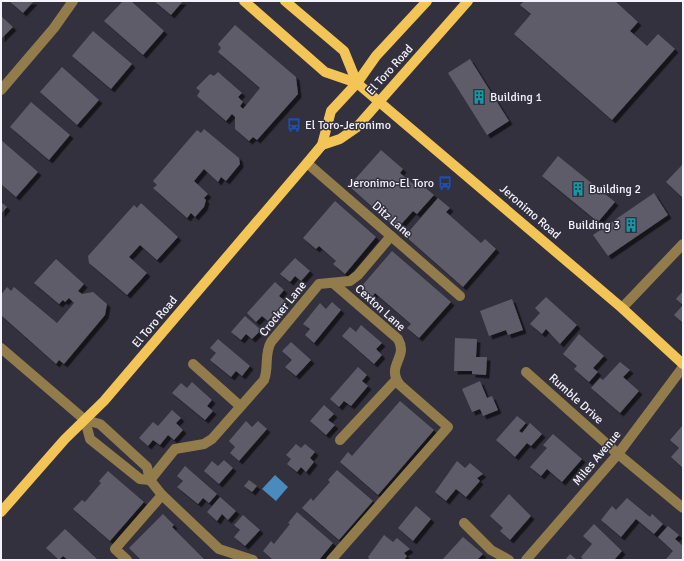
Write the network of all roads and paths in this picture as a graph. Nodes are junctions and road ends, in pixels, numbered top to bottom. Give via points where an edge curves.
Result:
1 (73, 1) edge
2 (244, 1) edge
3 (285, 1) edge
4 (426, 1) edge
5 (468, 1) edge
6 (357, 83) junction
7 (1, 90) edge
8 (380, 101) junction
9 (322, 145) junction
10 (307, 163) junction
11 (391, 236) junction
12 (683, 244) edge
13 (333, 283) junction
14 (460, 296) dead end
15 (622, 308) junction
16 (1, 348) edge
17 (193, 364) dead end
18 (683, 364) edge
19 (683, 367) edge
20 (526, 372) dead end
21 (396, 380) junction
22 (240, 406) junction
23 (86, 420) junction
24 (340, 440) dead end
25 (618, 454) junction
26 (150, 480) junction
27 (162, 495) junction
28 (683, 508) edge
29 (1, 512) edge
30 (464, 523) dead end
31 (127, 560) edge
32 (253, 560) edge
33 (331, 560) edge
34 (509, 560) edge
35 (526, 560) edge

1 - 7 street via 54,28
2 - 6 main road, Jeronimo Road via 325,72
3 - 6 main road, Jeronimo Road via 344,51
4 - 6 main road, El Toro Road via 376,56
5 - 8 main road, El Toro Road
6 - 8 main road, Jeronimo Road
6 - 9 main road, El Toro Road via 332,111
8 - 9 main road, El Toro Road via 356,128 340,140
8 - 15 main road, Jeronimo Road
9 - 10 main road, El Toro Road
10 - 11 street, Ditz Lane
10 - 23 main road, El Toro Road via 165,332
11 - 13 street, Crocker Lane via 358,275 350,281
11 - 14 street, Ditz Lane
12 - 15 street
13 - 21 street, Cexton Lane via 398,339 402,346 395,366
13 - 22 street, Crocker Lane via 319,284 271,342 267,351 264,380
15 - 18 main road, Jeronimo Road
16 - 23 street
17 - 22 street
19 - 25 street, Miles Avenue
20 - 25 street, Rumble Drive
21 - 24 street
21 - 33 street via 448,427
22 - 26 street, Crocker Lane via 212,439 204,444 176,449
23 - 26 street via 100,424 147,467
23 - 26 street via 90,439 140,479
23 - 29 main road, El Toro Road via 64,439
25 - 28 street, Rumble Drive
25 - 35 street, Miles Avenue
26 - 27 street
27 - 31 street via 115,549
27 - 32 street via 219,549
30 - 34 street via 491,550

